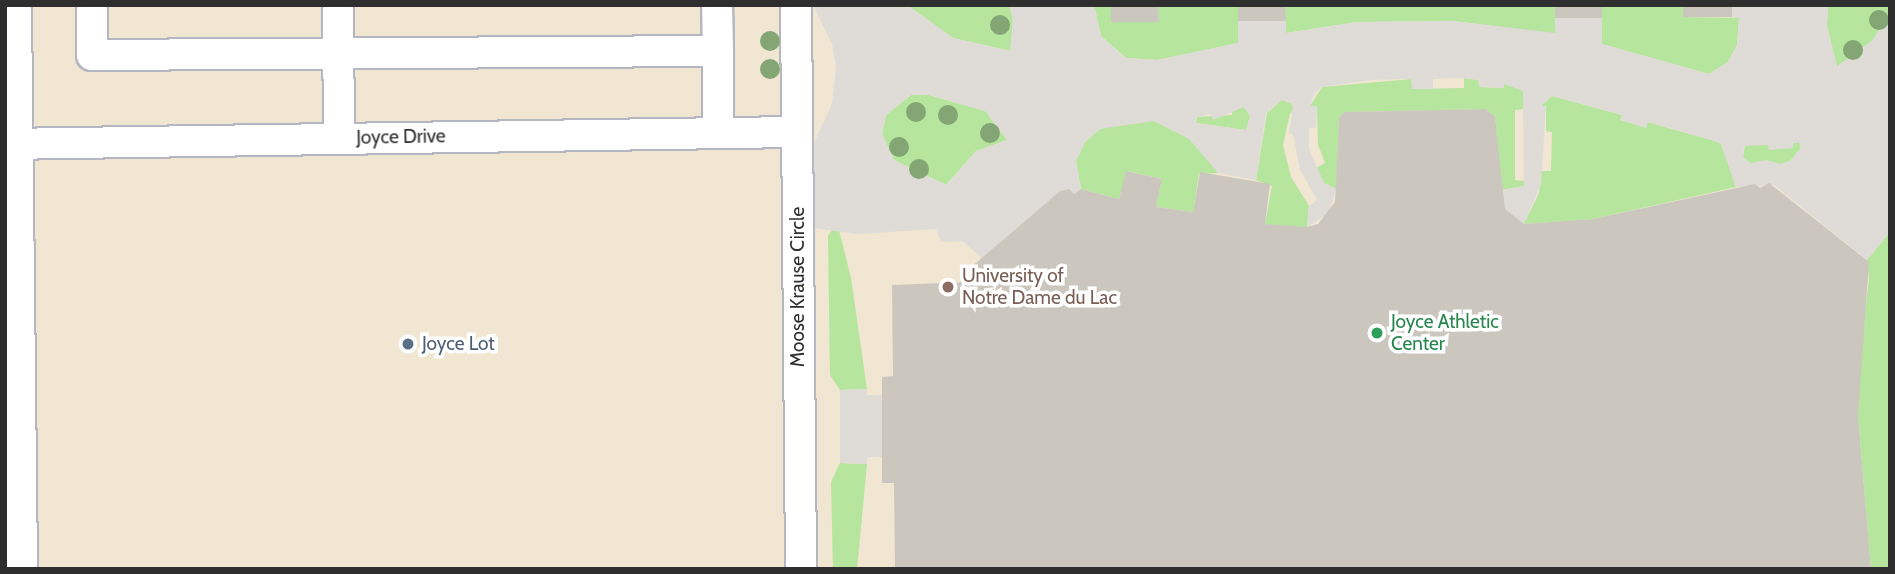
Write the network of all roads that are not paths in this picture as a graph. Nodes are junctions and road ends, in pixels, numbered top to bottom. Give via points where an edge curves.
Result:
1 (16, 5) edge
2 (92, 5) edge
3 (338, 5) edge
4 (717, 5) edge
5 (796, 5) edge
6 (718, 51) junction
7 (338, 54) junction
8 (796, 132) junction
9 (718, 133) junction
10 (339, 137) junction
11 (11, 144) edge
12 (22, 569) edge
13 (801, 569) edge

1 - 11 street
2 - 7 street via 92,55
3 - 7 street
4 - 6 street
5 - 8 street, Moose Krause Circle
6 - 7 street
6 - 9 street
7 - 10 street
8 - 9 street, Joyce Drive
8 - 13 street, Moose Krause Circle
9 - 10 street, Joyce Drive
10 - 11 street, Joyce Drive
11 - 12 street

